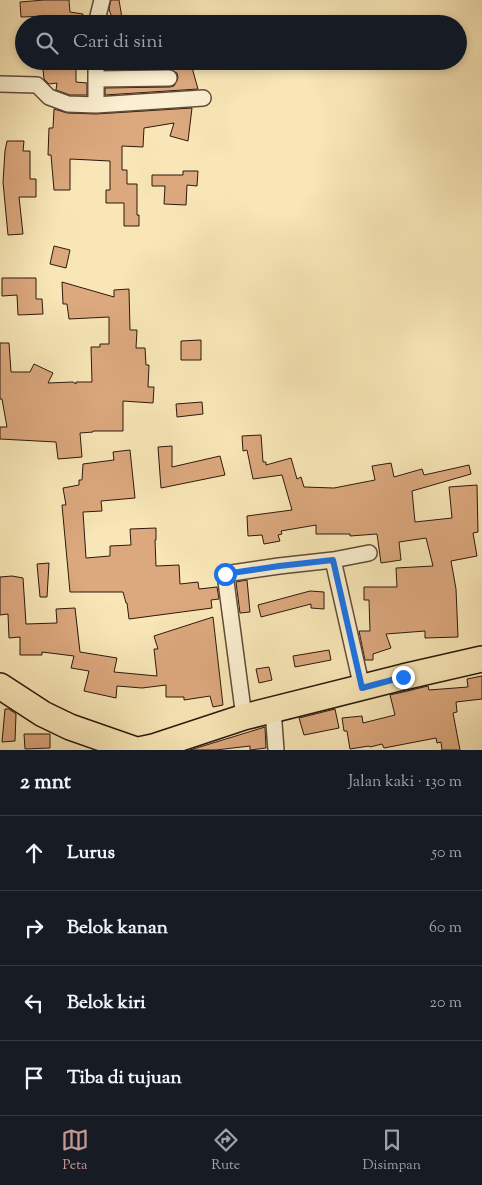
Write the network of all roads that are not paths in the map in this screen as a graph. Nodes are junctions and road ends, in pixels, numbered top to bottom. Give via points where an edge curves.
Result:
1 (102, 0) edge
2 (98, 15) edge
3 (96, 70) edge
4 (169, 78) dead end
5 (96, 80) junction
6 (0, 84) edge
7 (203, 98) dead end
8 (96, 105) junction
9 (369, 553) dead end
10 (333, 560) junction
11 (482, 659) edge
12 (0, 686) edge
13 (362, 688) junction
14 (273, 710) junction
15 (244, 717) junction
16 (145, 749) edge
17 (276, 750) edge

1 - 2 street
3 - 5 street
4 - 5 street
5 - 8 street
6 - 8 street via 37,85 49,97 68,104
7 - 8 street
9 - 10 street
10 - 13 street
10 - 15 street via 227,572 224,575
11 - 13 main road
12 - 16 main road via 70,727
13 - 14 main road
14 - 15 main road
14 - 17 street
15 - 16 main road

